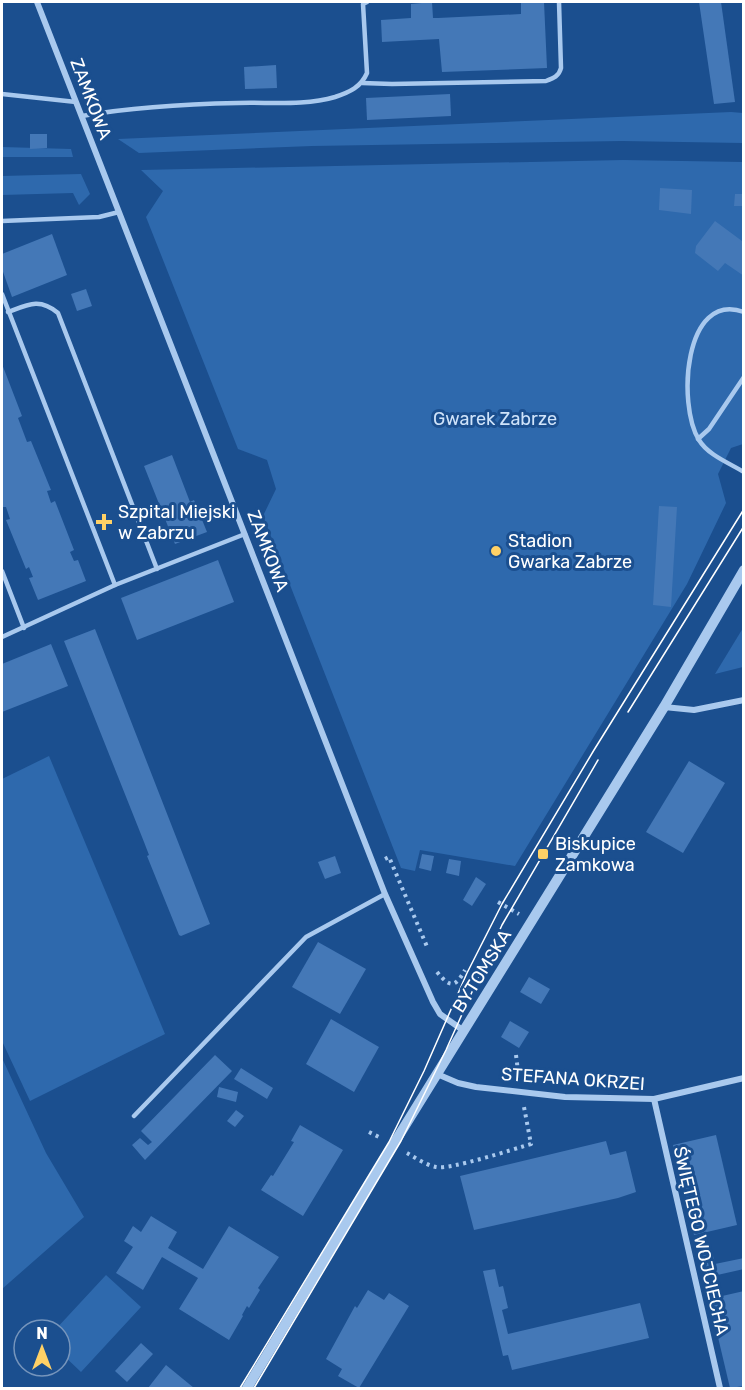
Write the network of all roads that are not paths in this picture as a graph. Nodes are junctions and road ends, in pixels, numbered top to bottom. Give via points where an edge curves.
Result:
1 (37, 2) edge
2 (367, 2) edge
3 (559, 2) edge
4 (362, 83) junction
5 (2, 94) edge
6 (76, 102) junction
7 (82, 116) junction
8 (119, 212) junction
9 (2, 221) edge
10 (2, 294) edge
11 (8, 312) junction
12 (744, 312) edge
13 (744, 377) edge
14 (698, 439) junction
15 (744, 472) edge
16 (245, 534) junction
17 (157, 569) junction
18 (744, 570) edge
19 (2, 571) edge
20 (116, 585) junction
21 (24, 628) junction
22 (2, 637) edge
23 (744, 700) edge
24 (664, 706) junction
25 (385, 894) junction
26 (465, 1031) junction
27 (437, 1074) junction
28 (744, 1078) edge
29 (654, 1099) junction
30 (134, 1116) dead end
31 (247, 1389) edge
32 (720, 1389) edge

1 - 6 street, ZAMKOWA
2 - 4 lane via 363,4 367,73
3 - 4 lane via 561,68 554,78
4 - 7 lane via 322,100 182,105
5 - 6 lane
6 - 7 street, ZAMKOWA
7 - 8 street, ZAMKOWA
8 - 9 lane via 99,217
8 - 16 street, ZAMKOWA
10 - 11 lane
11 - 17 lane via 38,303 48,305 58,314
11 - 20 lane
12 - 14 lane via 722,310 711,315 690,353 686,397
13 - 14 lane
14 - 15 lane
16 - 17 lane
16 - 25 street, ZAMKOWA
17 - 20 lane
18 - 24 street, BYTOMSKA
19 - 21 lane
20 - 21 lane
21 - 22 lane
23 - 24 street via 694,710
24 - 26 street, BYTOMSKA
25 - 26 street, ZAMKOWA via 440,1014
25 - 30 lane via 306,937
26 - 27 street, BYTOMSKA
27 - 29 street, STEFANA OKRZEI via 458,1083 521,1093
27 - 31 street, BYTOMSKA
28 - 29 street, STEFANA OKRZEI
29 - 32 street, ŚWIĘTEGO WOJCIECHA

